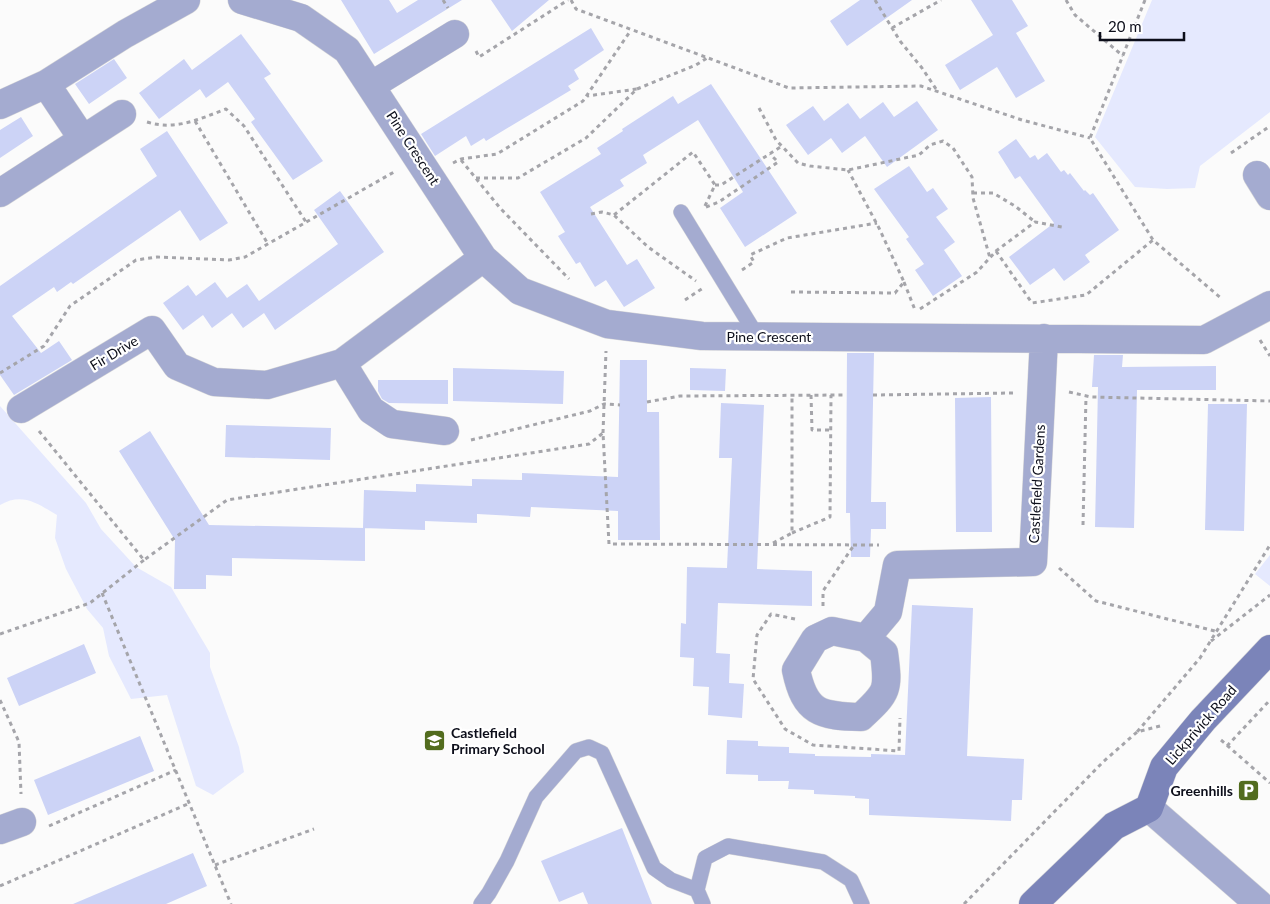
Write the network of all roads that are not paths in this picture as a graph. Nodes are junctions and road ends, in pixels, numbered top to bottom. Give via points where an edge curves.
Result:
1 (186, 0) edge
2 (242, 0) edge
3 (461, 33) road end
4 (46, 84) junction
5 (372, 85) junction
6 (0, 104) edge
7 (122, 114) road end
8 (82, 138) junction
9 (0, 193) edge
10 (683, 216) road end
11 (483, 258) junction
12 (1270, 304) edge
13 (757, 336) junction
14 (1044, 338) junction
15 (342, 363) junction
16 (22, 409) road end
17 (456, 436) road end
18 (866, 638) junction
19 (1270, 649) edge
20 (1149, 808) junction
21 (700, 897) edge
22 (481, 904) edge
23 (862, 904) edge
24 (1032, 904) edge
25 (1259, 904) edge

1 - 4 street
2 - 5 street, Pine Crescent via 301,18 347,50
3 - 5 street
4 - 6 street
4 - 8 street
5 - 11 street, Pine Crescent
7 - 8 street
8 - 9 street
10 - 13 lane
11 - 13 street, Pine Crescent via 520,291 607,324 702,336
11 - 15 street, Fir Drive
12 - 14 street, Pine Crescent via 1204,340
13 - 14 street, Pine Crescent
14 - 18 street, Castlefield Gardens via 1033,562 897,565 888,612
15 - 16 street, Fir Drive via 267,385 214,382 177,366 152,330
15 - 17 street via 371,410 392,424
18 - 18 street via 884,653 888,680 882,697 861,717 834,716 810,706 800,691 796,670 815,639 832,631
19 - 20 street, Lickprivick Road via 1164,766
20 - 24 street via 1114,826
20 - 25 street
21 - 22 lane via 654,868 602,753 589,746 576,751 536,797 507,861
21 - 23 lane via 705,858 728,846 823,862 851,880

